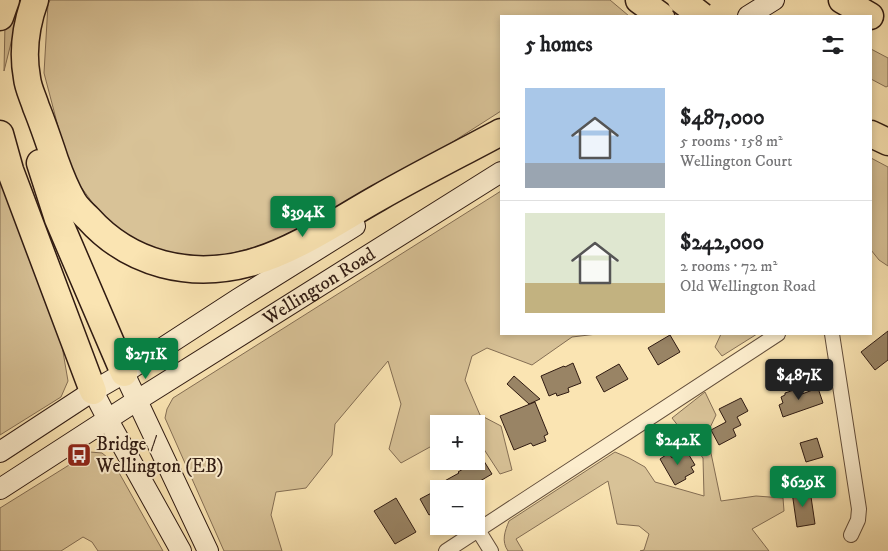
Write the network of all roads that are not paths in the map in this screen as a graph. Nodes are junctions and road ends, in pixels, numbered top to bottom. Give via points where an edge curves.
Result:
1 (6, 0) edge
2 (35, 0) edge
3 (681, 0) edge
4 (707, 0) edge
5 (774, 0) edge
6 (842, 0) edge
7 (683, 15) edge
8 (701, 15) edge
9 (750, 15) edge
10 (869, 15) edge
11 (0, 17) edge
12 (872, 17) edge
13 (888, 26) edge
14 (27, 80) junction
15 (0, 134) edge
16 (500, 134) edge
17 (500, 134) edge
18 (872, 134) edge
19 (888, 142) edge
20 (500, 173) edge
21 (776, 335) edge
22 (832, 335) edge
23 (124, 373) junction
24 (93, 391) junction
25 (136, 401) junction
26 (108, 420) junction
27 (0, 452) edge
28 (0, 489) edge
29 (485, 525) edge
30 (470, 535) edge
31 (481, 535) edge
32 (850, 535) dead end
33 (180, 551) edge
34 (208, 551) edge
35 (446, 551) edge
36 (491, 551) edge

1 - 11 highway
2 - 14 highway via 25,44
3 - 8 highway, bridge
4 - 7 main road
5 - 9 main road
6 - 10 highway
12 - 13 highway
14 - 16 highway via 59,173 74,203 95,227 128,252 176,268 227,267 250,263 284,250
14 - 23 highway via 34,143 58,219
15 - 24 highway via 10,170
17 - 23 main road, Wellington Road
18 - 19 highway
20 - 25 main road, Wellington Road
21 - 29 street
22 - 32 street via 859,509 858,520
23 - 24 main road, Wellington Road
23 - 25 main road
24 - 26 main road
24 - 27 main road, Wellington Road
25 - 26 main road, Wellington Road
25 - 34 main road
26 - 28 main road, Wellington Road
26 - 33 main road
30 - 35 street
31 - 36 street

